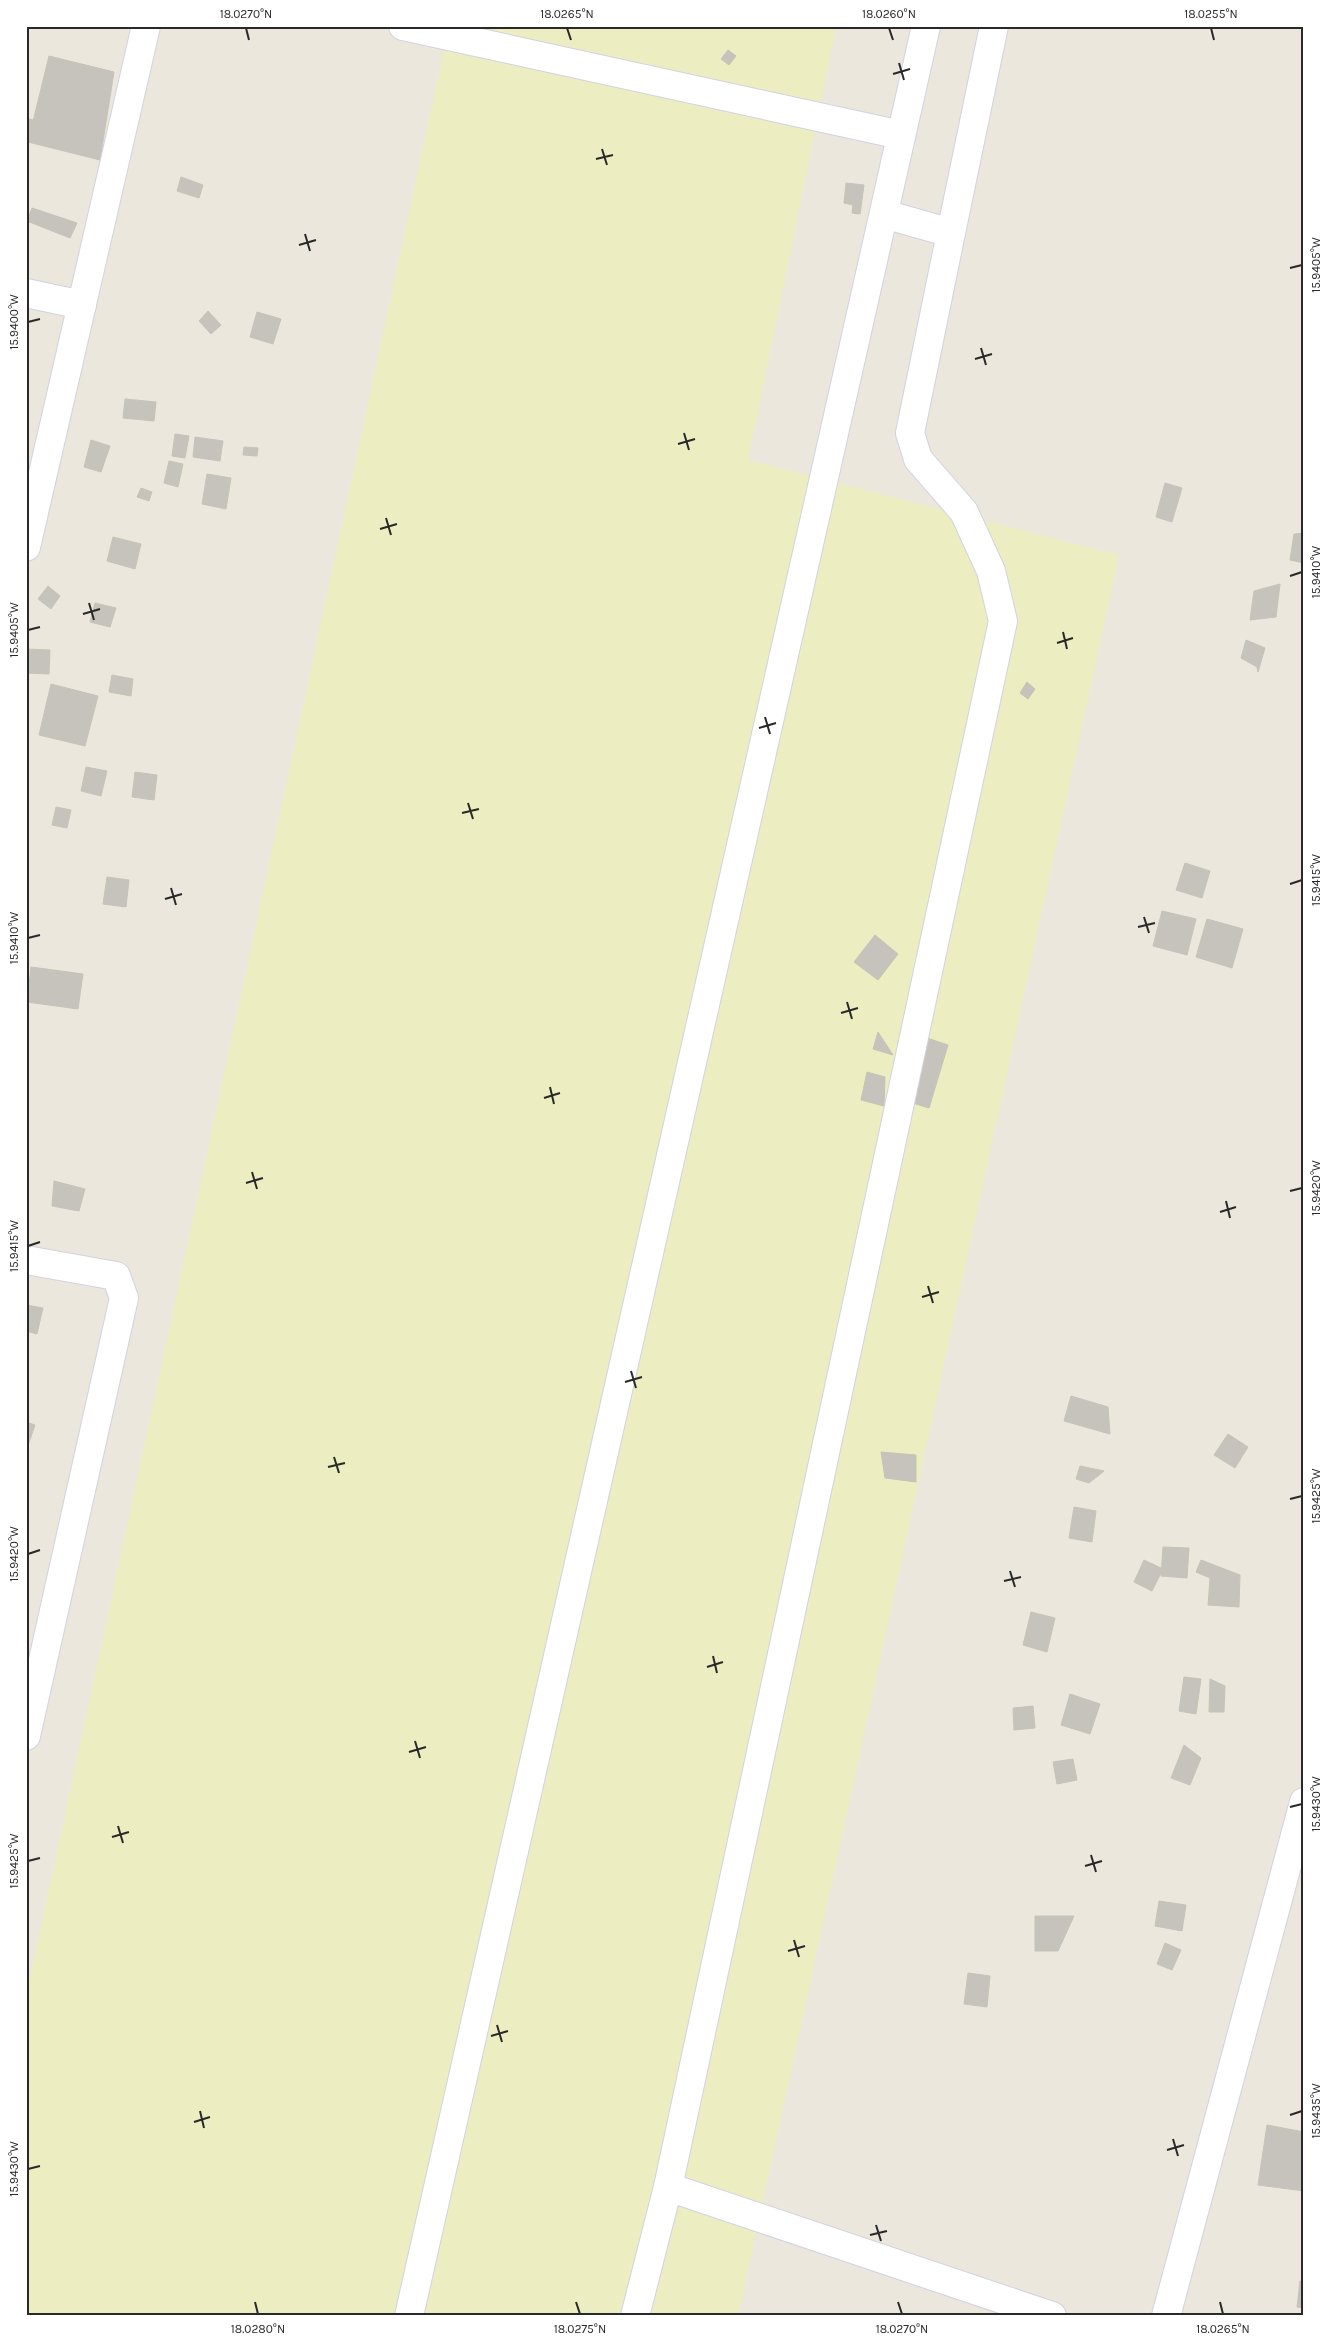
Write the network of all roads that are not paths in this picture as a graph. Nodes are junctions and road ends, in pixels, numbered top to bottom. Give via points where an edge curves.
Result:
1 (146, 26) edge
2 (403, 26) edge
3 (926, 26) edge
4 (994, 26) edge
5 (901, 135) junction
6 (884, 214) junction
7 (950, 233) junction
8 (26, 293) edge
9 (82, 305) junction
10 (26, 547) edge
11 (26, 1260) edge
12 (31, 1694) edge
13 (26, 1736) edge
14 (1304, 1802) edge
15 (668, 2187) junction
16 (409, 2316) edge
17 (635, 2316) edge
18 (1052, 2316) edge
19 (1166, 2316) edge

1 - 9 street
2 - 5 street
3 - 5 street
4 - 7 street
5 - 6 street
6 - 7 street
6 - 16 street
7 - 15 street via 910,432 918,459 964,512 992,570 1003,621
8 - 9 street
9 - 10 street
11 - 12 street via 116,1276 124,1298
12 - 13 street
14 - 19 street
15 - 17 street
15 - 18 street

